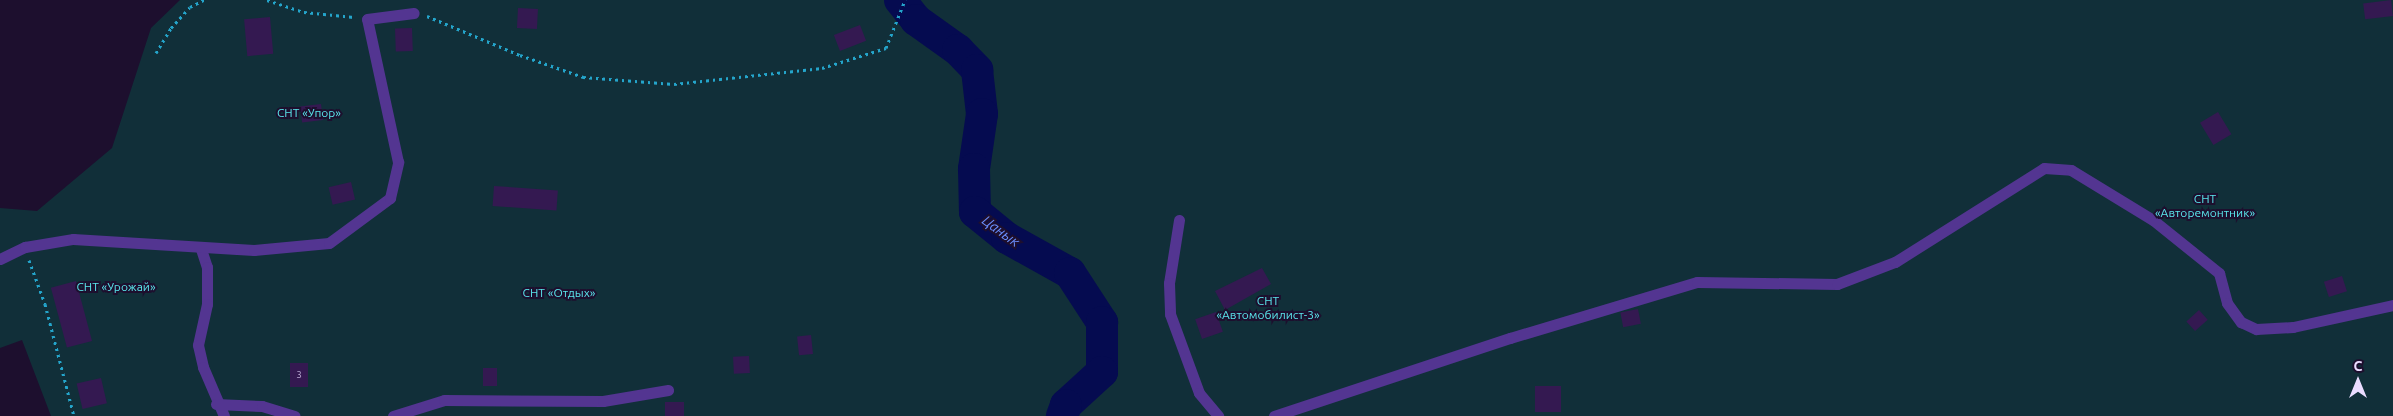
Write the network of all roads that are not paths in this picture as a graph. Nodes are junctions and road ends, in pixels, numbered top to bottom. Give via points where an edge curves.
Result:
1 (414, 13) road end
2 (1179, 220) dead end
3 (201, 249) junction
4 (0, 259) edge
5 (2393, 305) edge
6 (668, 390) dead end
7 (216, 404) junction
8 (224, 416) edge
9 (294, 416) edge
10 (393, 416) edge
11 (1218, 416) edge
12 (1274, 416) edge

1 - 3 lane via 367,19 398,162 390,198 329,243 254,250
2 - 11 lane via 1169,283 1170,314 1199,393
3 - 4 lane via 74,240 25,247
3 - 7 lane via 207,267 207,304 198,345
5 - 12 lane via 2294,327 2256,329 2241,322 2227,303 2219,274 2153,220 2071,170 2044,168 1895,262 1837,284 1697,282 1510,338
6 - 10 lane via 603,401 444,400
7 - 8 lane
7 - 9 lane via 262,406

